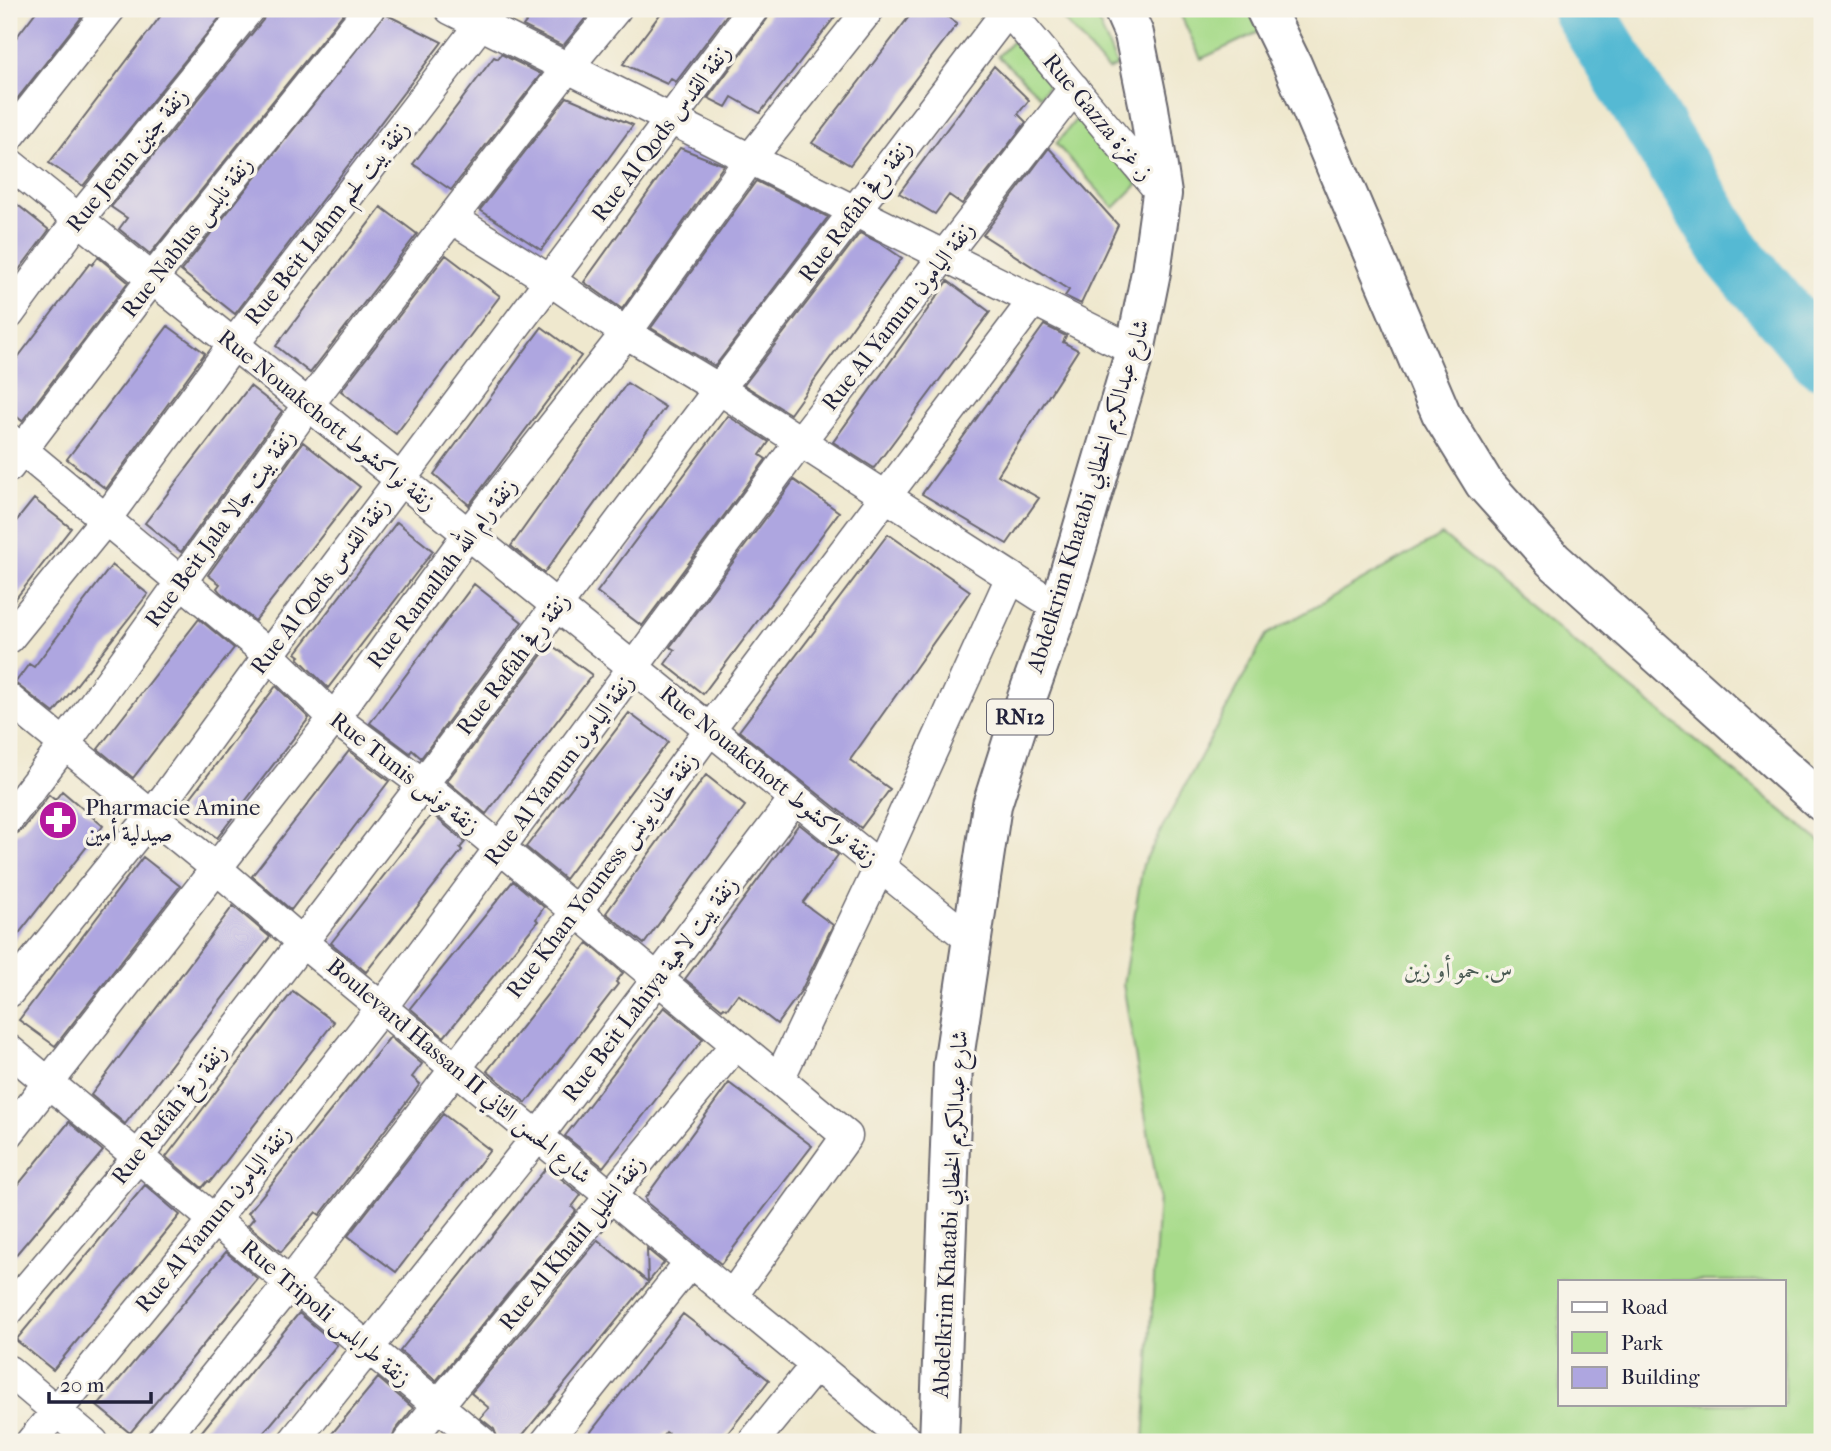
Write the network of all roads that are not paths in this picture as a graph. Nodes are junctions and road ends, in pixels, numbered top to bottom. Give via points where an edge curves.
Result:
1 (110, 9) edge
2 (249, 9) edge
3 (369, 9) edge
4 (450, 9) edge
5 (616, 9) edge
6 (753, 9) edge
7 (869, 9) edge
8 (1008, 9) edge
9 (1123, 9) edge
10 (1265, 9) edge
11 (486, 16) edge
12 (568, 67) junction
13 (1074, 88) junction
14 (671, 119) junction
15 (9, 138) edge
16 (750, 159) junction
17 (9, 163) edge
18 (1162, 194) junction
19 (855, 211) junction
20 (453, 219) junction
21 (78, 220) junction
22 (945, 256) junction
23 (152, 279) junction
24 (551, 281) junction
25 (1034, 300) junction
26 (9, 314) edge
27 (626, 333) junction
28 (233, 345) junction
29 (1135, 351) junction
30 (719, 389) junction
31 (308, 405) junction
32 (800, 442) junction
33 (13, 452) edge
34 (400, 479) junction
35 (886, 497) junction
36 (105, 520) junction
37 (468, 534) junction
38 (1011, 577) junction
39 (180, 582) junction
40 (556, 605) junction
41 (1059, 608) junction
42 (9, 638) edge
43 (269, 655) junction
44 (635, 668) junction
45 (9, 699) edge
46 (334, 718) junction
47 (710, 729) junction
48 (64, 745) junction
49 (423, 784) junction
50 (796, 798) junction
51 (1822, 802) edge
52 (151, 817) junction
53 (9, 818) edge
54 (501, 848) junction
55 (880, 866) junction
56 (216, 867) junction
57 (577, 911) junction
58 (972, 941) junction
59 (302, 942) junction
60 (658, 979) junction
61 (9, 992) edge
62 (382, 1007) junction
63 (736, 1044) junction
64 (9, 1050) edge
65 (455, 1068) junction
66 (779, 1079) junction
67 (50, 1083) junction
68 (9, 1133) edge
69 (538, 1136) junction
70 (138, 1157) junction
71 (611, 1196) junction
72 (214, 1220) junction
73 (690, 1262) junction
74 (290, 1283) junction
75 (732, 1296) junction
76 (9, 1310) edge
77 (369, 1349) junction
78 (816, 1365) junction
79 (9, 1371) edge
80 (438, 1406) junction
81 (56, 1411) junction
82 (30, 1442) edge
83 (93, 1442) edge
84 (161, 1442) edge
85 (293, 1442) edge
86 (408, 1442) edge
87 (482, 1442) edge
88 (546, 1442) edge
89 (753, 1442) edge
90 (909, 1442) edge
91 (939, 1442) edge

1 - 15 street
2 - 21 street, Rue Jenin زنقة جنين
3 - 23 street, Rue Nablus زنقة نابلس
4 - 11 street
5 - 12 street, Rue Beit Jala زنقة بيت جالا
6 - 14 street, Rue Al Qods زنقة القدس
7 - 16 street, Rue Ramallah زنقة رام الله
8 - 13 street, Rue Gazza ز. غزة
8 - 19 street, Rue Rafah زنقة رفح
9 - 18 main road, Abdelkrim Khatabi شارع عبدالكريم الخطابي / RN12 via 1137,47
10 - 51 main road via 1441,413 1483,483 1553,560
11 - 12 street
11 - 28 street, Rue Beit Lahm زنقة بيت لحم
12 - 14 street
12 - 20 street, Rue Beit Jala زنقة بيت جالا
13 - 18 street, Rue Gazza ز. غزة
13 - 22 street, Rue Al Yamun زنقة اليامون
14 - 16 street
14 - 24 street, Rue Al Qods زنقة القدس
16 - 19 street
16 - 27 street, Rue Ramallah زنقة رام الله
17 - 21 street, Rue Nouakchott زنقة نواكشوط
18 - 29 main road, Abdelkrim Khatabi شارع عبدالكريم الخطابي / RN12
19 - 22 street
19 - 30 street, Rue Rafah زنقة رفح
20 - 24 street
20 - 31 street, Rue Beit Jala زنقة بيت جالا
21 - 23 street, Rue Nouakchott زنقة نواكشوط
21 - 26 street, Rue Jenin زنقة جنين
22 - 25 street
22 - 32 street, Rue Al Yamun زنقة اليامون
23 - 28 street, Rue Nouakchott زنقة نواكشوط
23 - 33 street, Rue Nablus زنقة نابلس
24 - 27 street
24 - 34 street, Rue Al Qods زنقة القدس
25 - 29 street
25 - 35 street, Rue Khan Youness زنقة خان يونس
27 - 30 street
27 - 37 street, Rue Ramallah زنقة رام الله
28 - 31 street, Rue Nouakchott زنقة نواكشوط
28 - 36 street, Rue Beit Lahm زنقة بيت لحم
29 - 41 main road, Abdelkrim Khatabi شارع عبدالكريم الخطابي / RN12
30 - 32 street
30 - 40 street, Rue Rafah زنقة رفح
31 - 34 street, Rue Nouakchott زنقة نواكشوط
31 - 39 street, Rue Beit Jala زنقة بيت جالا
32 - 35 street
32 - 44 street, Rue Al Yamun زنقة اليامون
33 - 36 street, Rue Tunis زنقة تونس
34 - 37 street, Rue Nouakchott زنقة نواكشوط
34 - 43 street, Rue Al Qods زنقة القدس
35 - 38 street
35 - 47 street, Rue Khan Youness زنقة خان يونس
36 - 39 street, Rue Tunis زنقة تونس
36 - 42 street, Rue Beit Lahm زنقة بيت لحم
37 - 40 street, Rue Nouakchott زنقة نواكشوط
37 - 46 street, Rue Ramallah زنقة رام الله
38 - 41 street
38 - 55 street
39 - 43 street, Rue Tunis زنقة تونس
39 - 48 street, Rue Beit Jala زنقة بيت جالا
40 - 44 street, Rue Nouakchott زنقة نواكشوط
40 - 49 street, Rue Rafah زنقة رفح
41 - 58 main road, Abdelkrim Khatabi شارع عبدالكريم الخطابي / RN12 via 992,805
43 - 46 street, Rue Tunis زنقة تونس
43 - 52 street, Rue Al Qods زنقة القدس
44 - 47 street, Rue Nouakchott زنقة نواكشوط
44 - 54 street, Rue Al Yamun زنقة اليامون
45 - 48 street, Boulevard Hassan II شارع الحسن الثاني
46 - 49 street, Rue Tunis زنقة تونس
46 - 56 street, Rue Ramallah زنقة رام الله
47 - 50 street, Rue Nouakchott زنقة نواكشوط
47 - 57 street, Rue Khan Youness زنقة خان يونس
48 - 52 street, Boulevard Hassan II شارع الحسن الثاني
48 - 53 street, Rue Beit Jala زنقة بيت جالا
49 - 54 street, Rue Tunis زنقة تونس
49 - 59 street, Rue Rafah زنقة رفح
50 - 55 street, Rue Nouakchott زنقة نواكشوط
50 - 60 street, Rue Beit Lahiya زنقة بيت لاهية
52 - 56 street, Boulevard Hassan II شارع الحسن الثاني
52 - 61 street, Rue Al Qods زنقة القدس
54 - 57 street, Rue Tunis زنقة تونس
54 - 62 street, Rue Al Yamun زنقة اليامون
55 - 58 street, Rue Nouakchott زنقة نواكشوط
55 - 66 street
56 - 59 street, Boulevard Hassan II شارع الحسن الثاني
56 - 67 street, Rue Ramallah زنقة رام الله
57 - 60 street, Rue Tunis زنقة تونس
57 - 65 street, Rue Khan Youness زنقة خان يونس
58 - 91 main road, Abdelkrim Khatabi شارع عبدالكريم الخطابي / RN12 via 953,1065
59 - 62 street, Boulevard Hassan II شارع الحسن الثاني
59 - 70 street, Rue Rafah زنقة رفح
60 - 63 street, Rue Tunis زنقة تونس
60 - 69 street, Rue Beit Lahiya زنقة بيت لاهية
62 - 65 street, Boulevard Hassan II شارع الحسن الثاني
62 - 72 street, Rue Al Yamun زنقة اليامون
63 - 66 street, Rue Tunis زنقة تونس
63 - 71 street, Rue Al Khalil زنقة الخليل
64 - 67 street, Rue Tripoli زنقة طرابلس
65 - 69 street, Boulevard Hassan II شارع الحسن الثاني
65 - 74 street, Rue Khan Youness زنقة خان يونس
66 - 75 street, Rue Tunis زنقة تونس via 848,1136
67 - 68 street, Rue Ramallah زنقة رام الله
67 - 70 street, Rue Tripoli زنقة طرابلس
69 - 71 street, Boulevard Hassan II شارع الحسن الثاني
69 - 77 street, Rue Beit Lahiya زنقة بيت لاهية
70 - 72 street, Rue Tripoli زنقة طرابلس
70 - 76 street, Rue Rafah زنقة رفح
71 - 73 street, Boulevard Hassan II شارع الحسن الثاني
71 - 80 street, Rue Al Khalil زنقة الخليل
72 - 74 street, Rue Tripoli زنقة طرابلس
72 - 81 street, Rue Al Yamun زنقة اليامون
73 - 75 street, Boulevard Hassan II شارع الحسن الثاني
73 - 88 street
74 - 77 street, Rue Tripoli زنقة طرابلس
74 - 84 street, Rue Khan Youness زنقة خان يونس
75 - 78 street, Boulevard Hassan II شارع الحسن الثاني
77 - 80 street, Rue Tripoli زنقة طرابلس
77 - 85 street, Rue Beit Lahiya زنقة بيت لاهية
78 - 89 street
78 - 90 street, Boulevard Hassan II شارع الحسن الثاني
79 - 81 street
80 - 86 street, Rue Al Khalil زنقة الخليل
80 - 87 street, Rue Tripoli زنقة طرابلس
81 - 82 street, Rue Al Yamun زنقة اليامون
81 - 83 street

